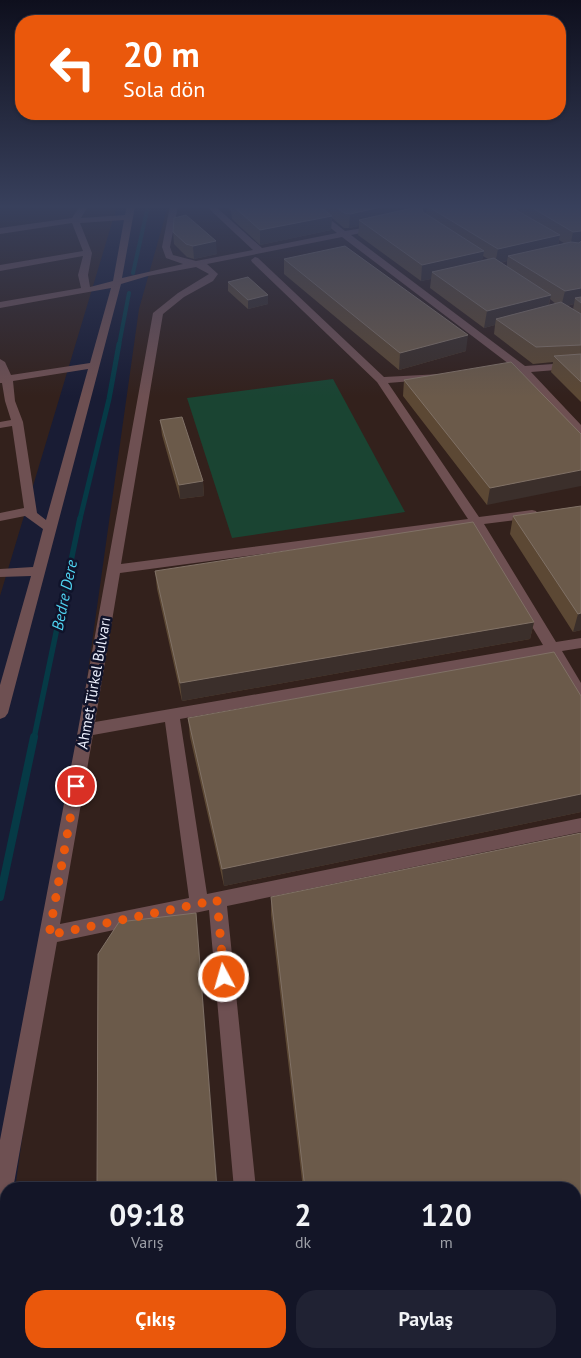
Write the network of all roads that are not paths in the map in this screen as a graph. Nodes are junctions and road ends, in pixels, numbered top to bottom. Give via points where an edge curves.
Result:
1 (84, 269) edge
2 (116, 269) edge
3 (188, 269) edge
4 (188, 269) edge
5 (208, 269) edge
6 (271, 269) edge
7 (394, 269) edge
8 (112, 286) junction
9 (86, 290) junction
10 (0, 306) edge
11 (0, 362) edge
12 (94, 365) junction
13 (581, 365) edge
14 (524, 370) junction
15 (486, 372) edge
16 (448, 375) edge
17 (3, 379) edge
18 (381, 380) junction
19 (16, 422) junction
20 (0, 425) edge
21 (581, 432) edge
22 (30, 511) junction
23 (543, 513) edge
24 (0, 517) edge
25 (476, 522) junction
26 (50, 528) junction
27 (114, 569) junction
28 (38, 571) junction
29 (0, 573) edge
30 (581, 642) edge
31 (552, 648) junction
32 (581, 696) edge
33 (1, 704) edge
34 (172, 715) junction
35 (86, 730) junction
36 (581, 825) edge
37 (208, 902) junction
38 (49, 935) junction
39 (3, 1182) edge
40 (244, 1182) edge

1 - 9 street
2 - 8 street
3 - 8 street
4 - 8 street
5 - 27 street, Ahmet Türkel Bulvarı via 214,277 181,295 158,313
6 - 18 street
7 - 14 street
8 - 9 street
8 - 12 street
9 - 10 street
11 - 17 street
12 - 17 street
12 - 26 street
13 - 14 street
14 - 15 street
14 - 21 street
16 - 18 street
17 - 19 street
18 - 25 street
19 - 20 street
19 - 22 street
22 - 24 street
22 - 26 street via 30,515
23 - 25 street
25 - 27 street
25 - 31 street
26 - 28 street
27 - 35 street, Ahmet Türkel Bulvarı
28 - 29 street
28 - 33 street
30 - 31 street
31 - 32 street
31 - 34 street
34 - 35 street
34 - 37 street
35 - 38 street, Ahmet Türkel Bulvarı
36 - 37 street
37 - 38 street
37 - 40 street
38 - 39 street, Ahmet Türkel Bulvarı

